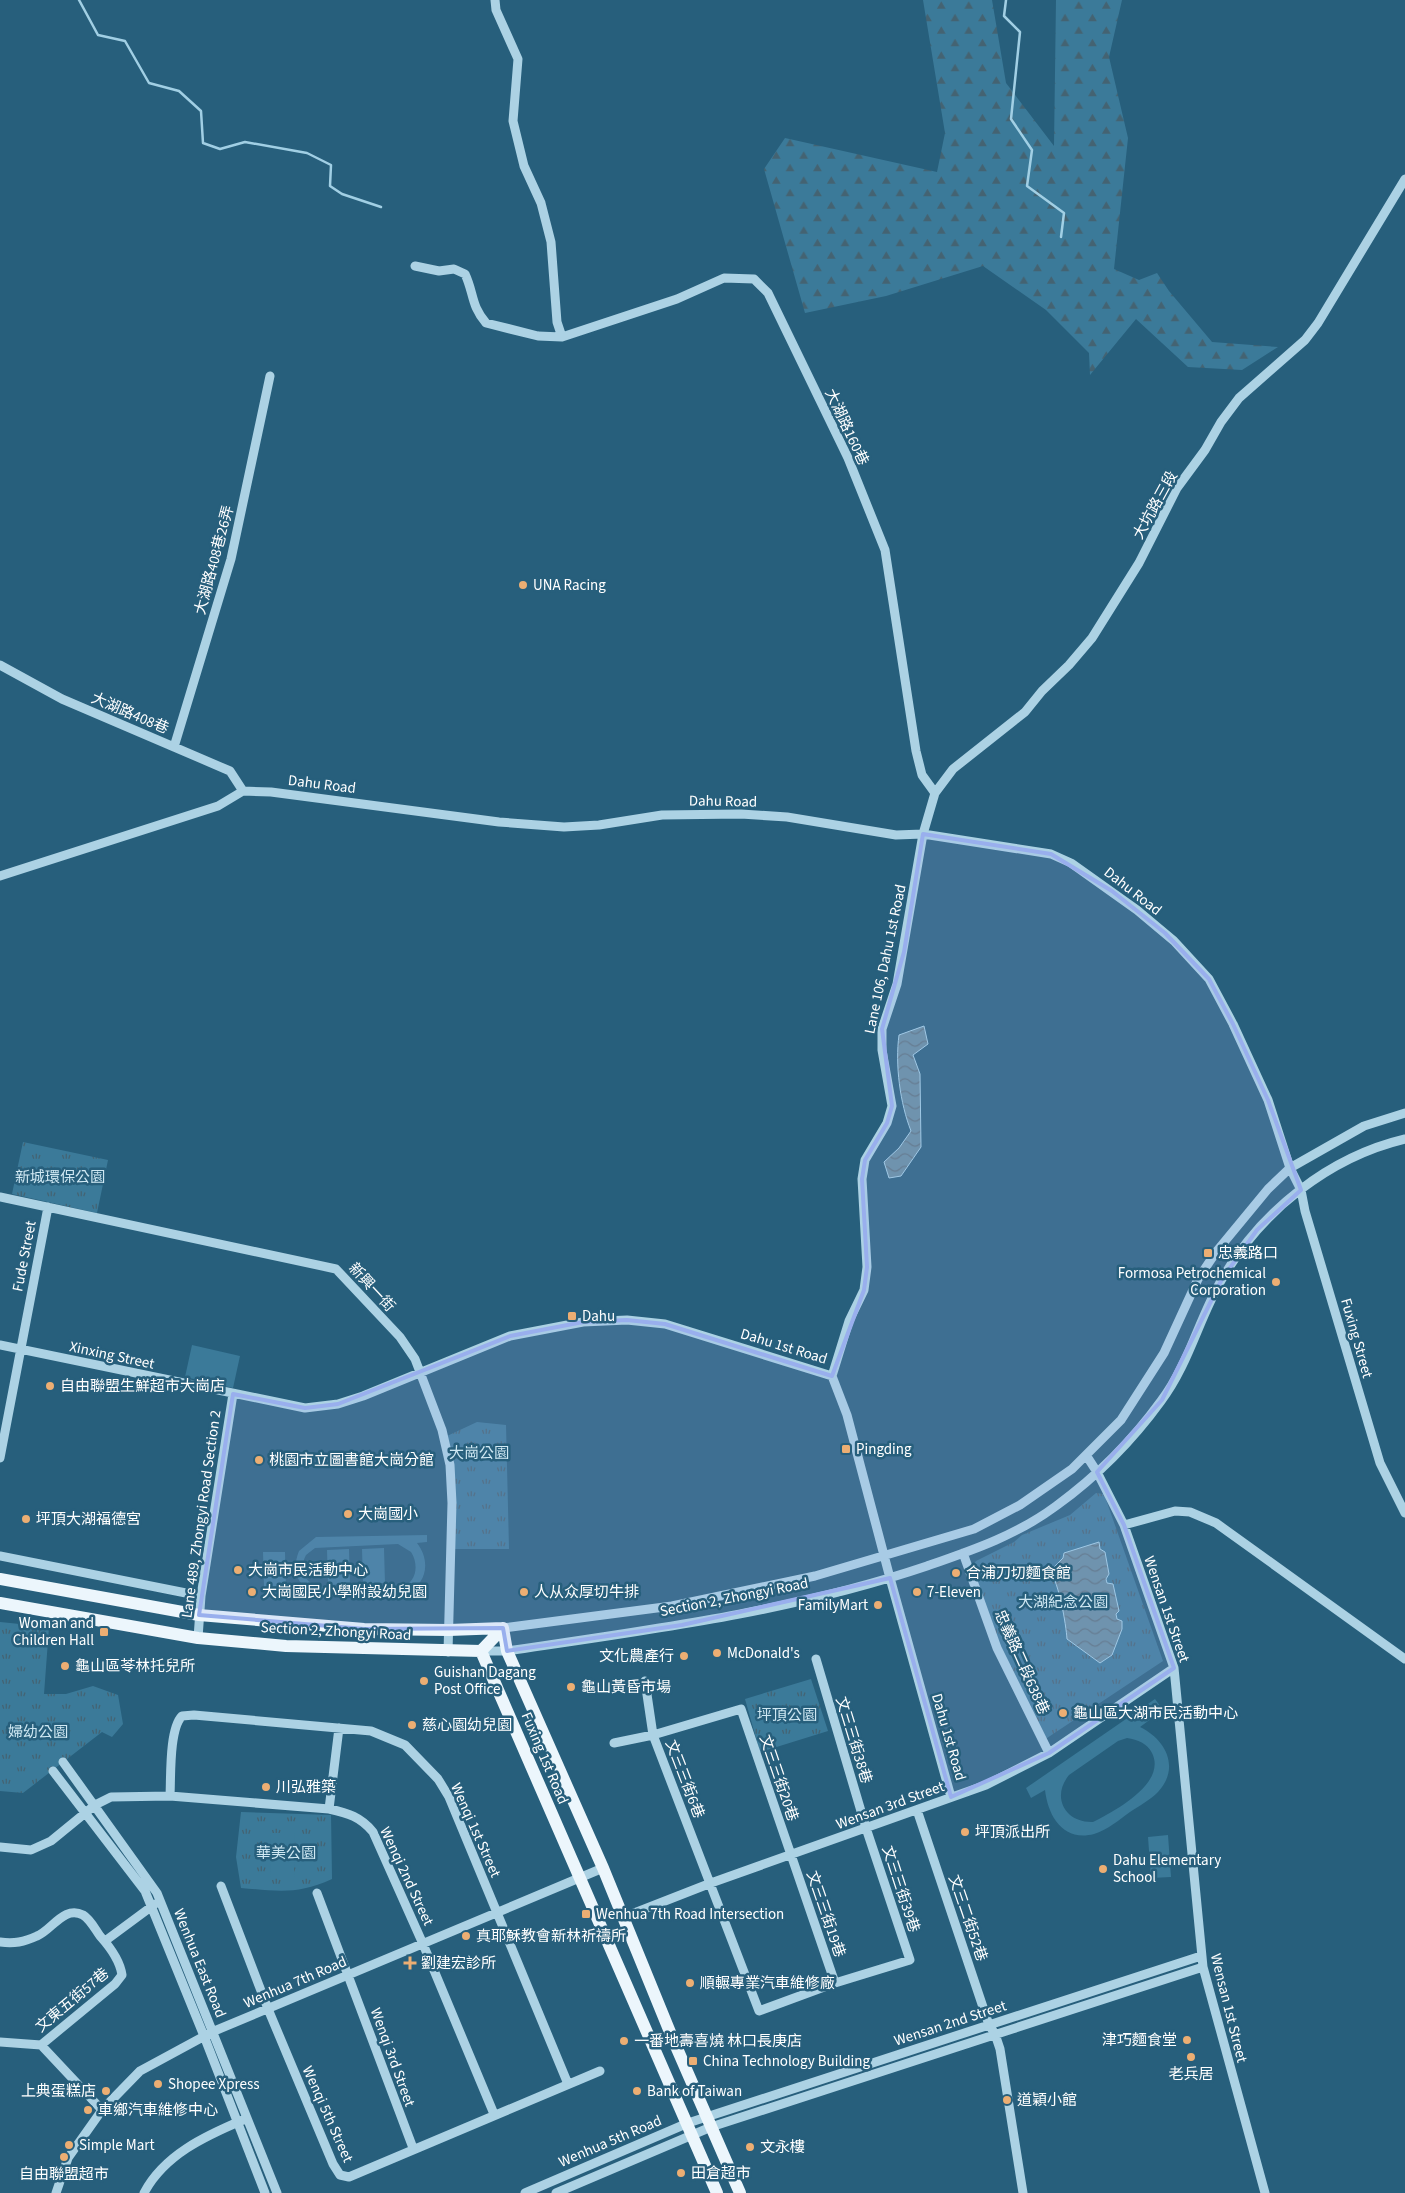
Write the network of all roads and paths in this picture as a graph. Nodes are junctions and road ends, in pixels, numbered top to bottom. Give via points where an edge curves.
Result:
1 (495, 0) edge
2 (1404, 184) edge
3 (415, 266) dead end
4 (562, 338) junction
5 (270, 376) dead end
6 (0, 665) edge
7 (174, 748) junction
8 (242, 791) junction
9 (935, 793) junction
10 (923, 834) junction
11 (0, 876) edge
12 (1405, 1112) edge
13 (1405, 1138) edge
14 (1290, 1168) junction
15 (1301, 1190) junction
16 (0, 1196) edge
17 (48, 1207) junction
18 (0, 1345) edge
19 (20, 1349) junction
20 (420, 1372) junction
21 (832, 1376) junction
22 (233, 1394) junction
23 (1086, 1455) junction
24 (0, 1458) edge
25 (1097, 1472) junction
26 (1405, 1513) edge
27 (1124, 1526) junction
28 (963, 1553) junction
29 (0, 1556) edge
30 (884, 1556) junction
31 (890, 1578) junction
32 (0, 1579) edge
33 (201, 1596) junction
34 (0, 1603) edge
35 (199, 1615) junction
36 (503, 1628) junction
37 (448, 1630) junction
38 (198, 1638) junction
39 (481, 1651) junction
40 (507, 1651) junction
41 (448, 1652) junction
42 (816, 1659) dead end
43 (1405, 1659) edge
44 (1174, 1668) junction
45 (644, 1681) dead end
46 (339, 1728) junction
47 (653, 1735) junction
48 (614, 1743) dead end
49 (1049, 1753) junction
50 (63, 1762) dead end
51 (53, 1771) dead end
52 (170, 1796) junction
53 (951, 1797) junction
54 (95, 1805) junction
55 (329, 1809) junction
56 (917, 1810) junction
57 (86, 1812) junction
58 (866, 1828) junction
59 (0, 1847) edge
60 (791, 1855) junction
61 (603, 1868) junction
62 (579, 1878) junction
63 (711, 1883) junction
64 (221, 1886) dead end
65 (318, 1893) dead end
66 (160, 1900) junction
67 (151, 1906) junction
68 (497, 1913) junction
69 (624, 1917) junction
70 (105, 1941) junction
71 (0, 1942) edge
72 (423, 1944) junction
73 (1201, 1956) junction
74 (1203, 1967) junction
75 (348, 1975) junction
76 (836, 1983) junction
77 (268, 2009) junction
78 (989, 2025) junction
79 (208, 2034) junction
80 (995, 2034) junction
81 (0, 2042) edge
82 (41, 2045) junction
83 (600, 2071) dead end
84 (568, 2084) junction
85 (102, 2110) junction
86 (494, 2114) junction
87 (248, 2118) junction
88 (239, 2122) junction
89 (709, 2122) junction
90 (690, 2129) junction
91 (412, 2148) junction
92 (56, 2193) edge
93 (144, 2193) edge
94 (265, 2193) edge
95 (277, 2193) edge
96 (525, 2193) edge
97 (556, 2193) edge
98 (718, 2193) edge
99 (740, 2193) edge
100 (1023, 2193) edge
101 (1265, 2193) edge

1 - 4 street via 496,10 518,59 513,121 524,166 541,203 551,242 556,322
2 - 9 street, 大坑路三段 via 1305,340 1239,398 1221,422 1177,488 1139,563 1092,638 1025,712 954,769
3 - 4 street via 454,269 465,274 471,286 472,302 486,323 538,336
4 - 9 street, 大湖路160巷 via 677,299 724,278 754,279 768,293 848,458 885,550 916,751 922,775
5 - 7 street, 大湖路408巷26弄 via 231,559
6 - 7 street, 大湖路408巷 via 38,688
7 - 8 street, 大湖路408巷 via 230,771
8 - 10 street, Dahu Road via 301,795 499,822 564,827 662,815 706,814 787,817 896,835
8 - 11 street via 218,806
9 - 10 street, 大坑路三段
10 - 14 street, Dahu Road via 1052,854 1112,891 1174,941 1209,979 1233,1024 1268,1100
10 - 21 street, Lane 106, Dahu 1st Road via 904,952 882,1029 882,1050 892,1106 887,1123 865,1160 862,1179 864,1290 849,1321
12 - 14 street, Section 2, Zhongyi Road via 1364,1126
13 - 15 street, Section 2, Zhongyi Road via 1382,1144 1349,1160
14 - 15 street, Fuxing Street
14 - 23 street, Section 2, Zhongyi Road via 1247,1213 1216,1252 1198,1279 1164,1353 1121,1420
15 - 25 street, Section 2, Zhongyi Road via 1258,1230 1242,1251 1222,1279 1190,1350 1162,1400
15 - 26 street, Fuxing Street via 1380,1464
16 - 17 street, 新興一街
17 - 19 street, Fude Street
17 - 20 street, 新興一街 via 336,1269 400,1338 416,1359
18 - 19 street, Xinxing Street
19 - 22 street, Xinxing Street
19 - 24 street, Fude Street
20 - 21 street, Dahu 1st Road via 510,1336 583,1322 627,1320 665,1324
20 - 22 street, Xinxing Street via 338,1404 306,1408
20 - 37 street, 新興一街 via 442,1430 450,1465
21 - 30 street, Dahu 1st Road via 847,1415
22 - 33 street, Lane 489, Zhongyi Road Section 2
23 - 25 street, Wensan 1st Street
23 - 30 street, Section 2, Zhongyi Road via 1072,1469 1020,1505 974,1529
25 - 27 street, Wensan 1st Street
25 - 28 street, Section 2, Zhongyi Road via 1055,1507 994,1542
27 - 43 street via 1174,1511 1190,1512 1216,1523
27 - 44 street, Wensan 1st Street
28 - 31 street, Section 2, Zhongyi Road
28 - 49 street, 忠義路二段638巷 via 997,1648
29 - 33 street
30 - 31 street, Dahu 1st Road
30 - 36 street, Section 2, Zhongyi Road via 815,1576 672,1606
31 - 40 street, Section 2, Zhongyi Road via 682,1625
31 - 53 street, Dahu 1st Road
32 - 35 main road, Section 2, Zhongyi Road
33 - 35 street, Lane 489, Zhongyi Road Section 2
34 - 38 main road, Section 2, Zhongyi Road
35 - 37 main road, Section 2, Zhongyi Road via 364,1629
35 - 38 street, Lane 489, Zhongyi Road Section 2
36 - 37 main road, Section 2, Zhongyi Road
36 - 39 main road
36 - 40 main road, Fuxing 1st Road
37 - 41 street, 新興一街
38 - 41 main road, Section 2, Zhongyi Road via 286,1646
39 - 40 street, Section 2, Zhongyi Road
39 - 41 main road, Section 2, Zhongyi Road
39 - 62 main road, Fuxing 1st Road
40 - 61 main road, Fuxing 1st Road
42 - 58 street, 文三三街38巷
44 - 49 street, Wensan 3rd Street
44 - 73 street, Wensan 1st Street
45 - 47 street, 文三三街6巷
46 - 52 street, Wenqi 1st Street via 182,1716 176,1722 174,1734
46 - 55 street
46 - 68 street, Wenqi 1st Street via 372,1732 405,1745 438,1779 449,1797
47 - 48 street
47 - 60 street, 文三三街20巷 via 741,1709
47 - 63 street, 文三三街6巷
49 - 53 street, Wensan 3rd Street via 986,1785
50 - 54 street, Wenhua East Road
51 - 57 street, Wenhua East Road
52 - 54 street, Wenqi 2nd Street via 111,1797
52 - 55 street, Wenqi 2nd Street
53 - 56 street, Wensan 3rd Street
54 - 57 street, Wenqi 2nd Street
54 - 66 street, Wenhua East Road via 135,1859
55 - 72 street, Wenqi 2nd Street via 363,1820 373,1832
56 - 58 street, Wensan 3rd Street
56 - 78 street, 文三二街52巷
57 - 59 street, Wenqi 2nd Street via 51,1840 31,1850
57 - 67 street, Wenhua East Road via 145,1891
58 - 60 street, Wensan 3rd Street
58 - 76 street, 文三三街39巷 via 910,1960
60 - 63 street, Wensan 3rd Street
60 - 76 street, 文三三街19巷
61 - 62 street, Wenhua 7th Road
61 - 69 main road, Fuxing 1st Road
62 - 68 street, Wenhua 7th Road
62 - 90 main road, Fuxing 1st Road
63 - 69 street, Wensan 3rd Street
63 - 76 street, 文三三街6巷 via 759,2012
64 - 77 street, Wenqi 5th Street
65 - 75 street, Wenqi 3rd Street
66 - 67 street
66 - 79 street, Wenhua East Road
67 - 70 street
67 - 79 street, Wenhua East Road
68 - 72 street, Wenhua 7th Road
68 - 84 street, Wenqi 1st Street
69 - 89 main road, Fuxing 1st Road
70 - 71 street via 85,1916 76,1912 66,1914 39,1936 17,1944
70 - 82 street, 文東五街57巷 via 121,1966 122,1976
72 - 75 street, Wenhua 7th Road
72 - 86 street, Wenqi 2nd Street
73 - 74 street, Wensan 1st Street
73 - 78 street, Wensan 2nd Street
74 - 80 street, Wensan 2nd Street
74 - 101 street, Wensan 1st Street
75 - 77 street, Wenhua 7th Road
75 - 91 street, Wenqi 3rd Street
77 - 79 street, Wenhua 7th Road
77 - 91 street, Wenqi 5th Street via 340,2175 349,2177
78 - 80 street, 文三二街52巷
78 - 89 street, Wensan 2nd Street
79 - 85 street, Wenhua 7th Road via 140,2071
79 - 87 street, Wenhua East Road
79 - 88 street, Wenhua East Road
80 - 89 street, Wensan 2nd Street
80 - 100 street, 文三二街52巷
81 - 82 street, 文東五街57巷
82 - 85 street
83 - 84 street, Wenqi 5th Street
84 - 86 street, Wenqi 5th Street
85 - 92 street, Wenhua 7th Road via 68,2158
86 - 91 street, Wenqi 5th Street
87 - 88 street
87 - 95 street, Wenhua East Road
88 - 93 street via 220,2128 163,2166
88 - 94 street, Wenhua East Road
89 - 90 street, Wenhua 5th Road
89 - 99 main road, Fuxing 1st Road
90 - 96 street, Wenhua 5th Road
90 - 97 street, Wenhua 5th Road
90 - 98 main road, Fuxing 1st Road

